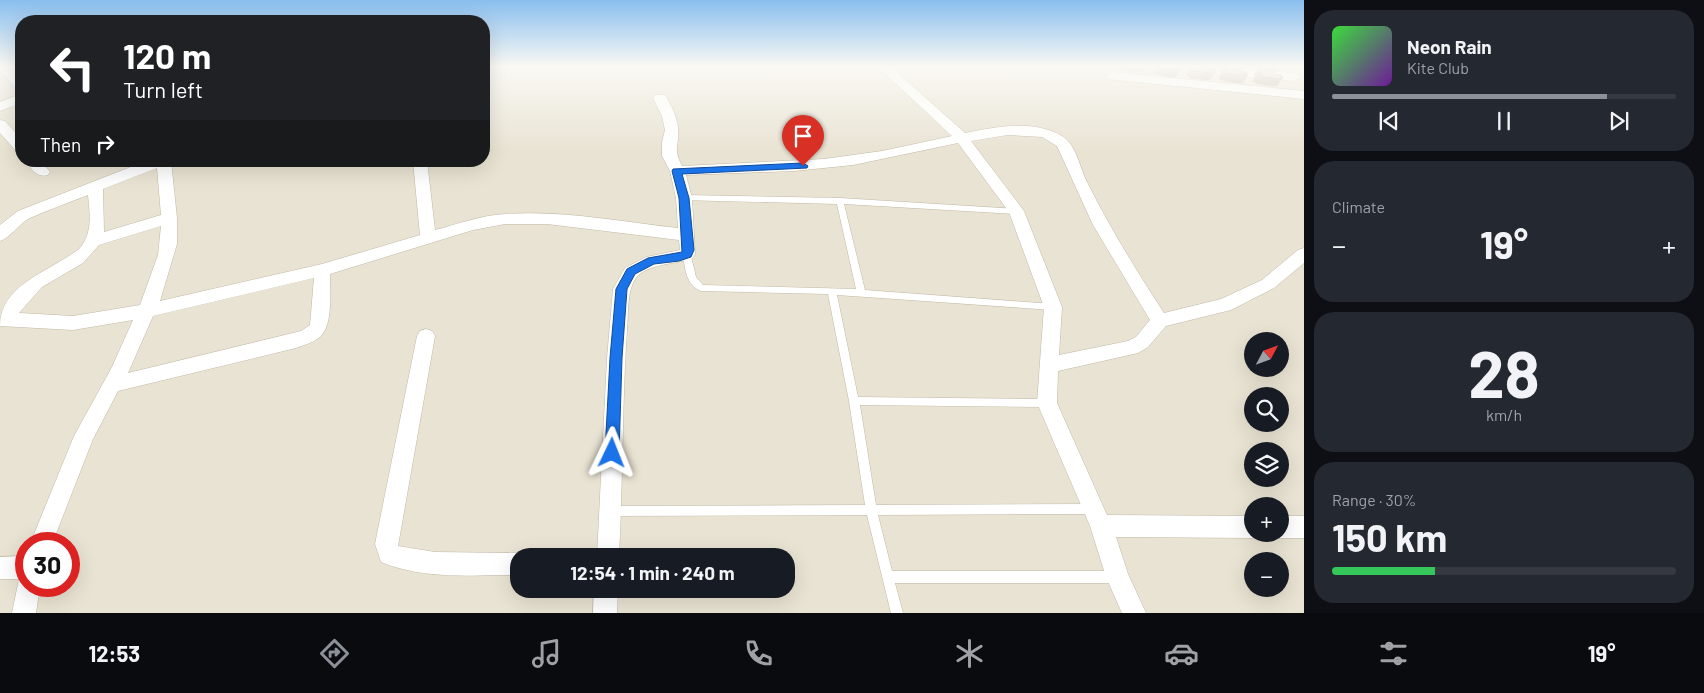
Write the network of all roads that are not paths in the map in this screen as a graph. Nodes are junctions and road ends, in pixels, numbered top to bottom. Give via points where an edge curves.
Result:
1 (915, 95) edge
2 (1291, 95) edge
3 (1304, 96) edge
4 (660, 98) dead end
5 (15, 101) edge
6 (0, 107) edge
7 (4, 128) edge
8 (961, 136) junction
9 (15, 141) edge
10 (146, 167) edge
11 (164, 167) edge
12 (421, 167) edge
13 (677, 171) junction
14 (95, 188) junction
15 (684, 198) junction
16 (840, 201) junction
17 (1016, 211) junction
18 (169, 218) junction
19 (0, 235) edge
20 (687, 235) junction
21 (428, 238) junction
22 (94, 241) junction
23 (687, 254) junction
24 (1304, 254) edge
25 (322, 270) junction
26 (832, 291) junction
27 (861, 293) junction
28 (1053, 307) junction
29 (146, 311) junction
30 (3, 318) edge
31 (1160, 321) junction
32 (426, 336) dead end
33 (1048, 365) junction
34 (112, 385) junction
35 (854, 401) junction
36 (1046, 403) junction
37 (871, 508) junction
38 (610, 511) junction
39 (1097, 517) junction
40 (1244, 526) edge
41 (1289, 527) edge
42 (1304, 527) edge
43 (46, 532) edge
44 (608, 548) edge
45 (510, 564) edge
46 (15, 567) edge
47 (0, 568) edge
48 (887, 577) junction
49 (1118, 577) junction
50 (26, 597) edge
51 (606, 598) edge
52 (24, 613) edge
53 (605, 613) edge
54 (896, 613) edge
55 (1134, 613) edge

1 - 8 street
2 - 3 street
4 - 13 street via 669,116 672,130 668,142 669,156
5 - 6 street
7 - 9 street
8 - 13 street via 852,161
8 - 17 street
8 - 31 street via 1034,131 1058,139 1066,148 1094,212 1122,263
10 - 14 street
11 - 18 street
12 - 21 street
13 - 15 street
14 - 19 street via 24,215
14 - 22 street via 98,225
15 - 16 lane
15 - 20 street
16 - 17 lane
16 - 27 lane
17 - 28 street
18 - 22 street
18 - 29 street via 169,240 162,270
20 - 21 street via 547,219 505,219
20 - 23 street
21 - 25 street
22 - 30 street via 76,260 35,284
23 - 26 lane via 690,276 701,288
23 - 38 street via 652,261 631,272 622,289
24 - 31 street via 1268,284 1224,305
25 - 29 street
25 - 34 street via 317,329 307,337
26 - 27 lane
26 - 35 lane
27 - 28 lane
28 - 33 street
29 - 30 street via 73,323
29 - 34 street
31 - 33 street via 1142,342 1132,348
32 - 45 street via 386,544 389,554 430,562
33 - 36 street
34 - 43 street via 84,436
35 - 36 lane
35 - 37 lane
36 - 39 street
37 - 38 lane
37 - 39 lane
37 - 48 lane
38 - 44 street
39 - 40 street
39 - 49 street
41 - 42 street
46 - 47 street
48 - 49 lane
48 - 54 lane
49 - 55 street
50 - 52 street
51 - 53 street

